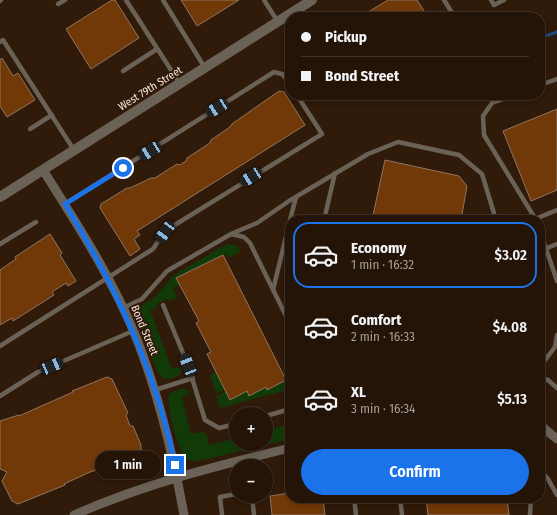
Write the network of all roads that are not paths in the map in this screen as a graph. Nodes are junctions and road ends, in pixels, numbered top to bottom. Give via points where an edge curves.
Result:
1 (65, 0) edge
2 (126, 0) edge
3 (163, 0) edge
4 (264, 0) edge
5 (312, 0) edge
6 (444, 0) edge
7 (491, 0) edge
8 (504, 0) edge
9 (58, 4) dead end
10 (293, 12) edge
11 (452, 12) edge
12 (285, 17) edge
13 (278, 22) junction
14 (0, 42) edge
15 (157, 49) junction
16 (205, 68) junction
17 (123, 71) dead end
18 (285, 77) edge
19 (557, 79) edge
20 (545, 83) edge
21 (180, 84) junction
22 (300, 100) edge
23 (500, 100) edge
24 (52, 115) junction
25 (30, 129) dead end
26 (74, 150) junction
27 (43, 170) junction
28 (335, 173) junction
29 (296, 196) junction
30 (0, 197) edge
31 (65, 204) junction
32 (557, 210) edge
33 (291, 215) edge
34 (325, 215) edge
35 (494, 215) edge
36 (532, 215) edge
37 (545, 215) edge
38 (36, 222) dead end
39 (231, 234) junction
40 (285, 241) edge
41 (545, 243) edge
42 (0, 244) edge
43 (557, 244) edge
44 (547, 248) junction
45 (108, 278) junction
46 (557, 278) edge
47 (273, 290) junction
48 (163, 305) dead end
49 (123, 308) junction
50 (285, 314) edge
51 (133, 331) junction
52 (557, 335) edge
53 (0, 346) edge
54 (545, 360) edge
55 (193, 378) junction
56 (545, 379) edge
57 (557, 388) edge
58 (155, 390) junction
59 (0, 396) edge
60 (285, 410) edge
61 (273, 414) edge
62 (229, 426) edge
63 (545, 429) edge
64 (557, 439) edge
65 (285, 449) edge
66 (177, 476) junction
67 (545, 476) edge
68 (229, 495) edge
69 (557, 495) edge
70 (253, 503) edge
71 (355, 503) edge
72 (401, 503) edge
73 (531, 503) edge
74 (74, 515) edge
75 (184, 515) edge
76 (222, 515) edge
77 (254, 515) edge
78 (356, 515) edge
79 (402, 515) edge
80 (530, 515) edge

1 - 9 lane
2 - 15 lane
3 - 16 lane
4 - 13 lane
5 - 10 street, West 79th Street
6 - 11 lane
7 - 8 lane via 494,5
12 - 13 street, West 79th Street
13 - 16 street, West 79th Street
14 - 24 lane via 3,40
15 - 17 lane
15 - 21 lane
16 - 21 street, West 79th Street
18 - 31 lane via 274,72
19 - 20 lane
21 - 26 street, West 79th Street
22 - 45 lane via 322,134 165,232 153,249
23 - 36 lane via 492,103 483,116 484,135
24 - 25 lane
24 - 26 lane
26 - 27 street, West 79th Street
27 - 30 street, West 79th Street
27 - 31 street, Bond Street
28 - 29 lane
28 - 34 lane
28 - 35 lane via 368,154 398,142 459,155 482,174
29 - 33 lane
29 - 39 lane via 257,223
31 - 45 street, Bond Street
32 - 37 lane
38 - 42 lane
39 - 47 lane via 244,237 250,243
39 - 49 lane via 167,271 142,299
40 - 47 lane
41 - 44 lane
43 - 44 lane
44 - 46 lane
45 - 49 street, Bond Street
45 - 53 lane
47 - 50 lane
48 - 55 lane
49 - 51 street, Bond Street
51 - 58 street, Bond Street
51 - 59 lane via 38,372
52 - 54 lane via 555,347
55 - 58 lane
55 - 62 lane via 204,420 219,428
56 - 57 lane
58 - 66 street, Bond Street via 164,416
60 - 61 lane
63 - 64 street
65 - 66 street
66 - 74 street via 105,501
66 - 75 street, Bond Street
67 - 69 lane
68 - 76 lane via 220,497
70 - 77 lane
71 - 78 lane
72 - 79 lane
73 - 80 lane

